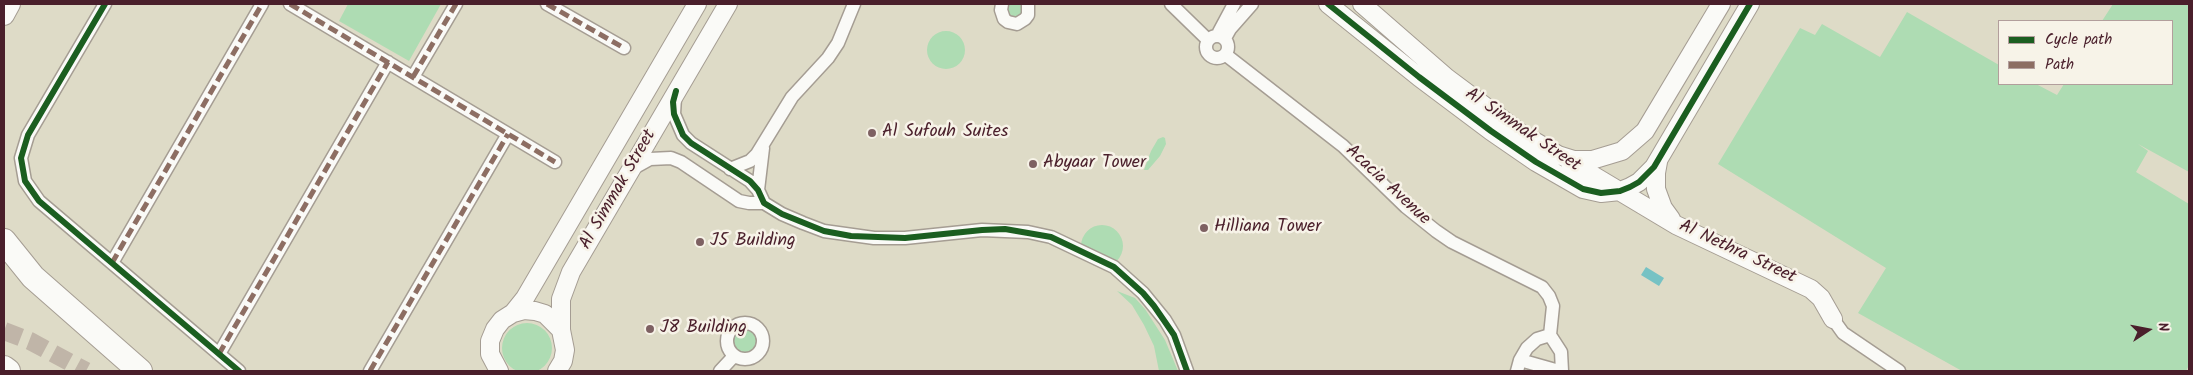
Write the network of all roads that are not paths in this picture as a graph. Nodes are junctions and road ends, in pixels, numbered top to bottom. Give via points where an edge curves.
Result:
1 (10, 4) edge
2 (105, 4) edge
3 (262, 4) edge
4 (290, 4) edge
5 (456, 4) edge
6 (547, 4) edge
7 (698, 4) edge
8 (728, 4) edge
9 (854, 4) edge
10 (1002, 4) edge
11 (1028, 4) edge
12 (1172, 4) edge
13 (1234, 4) edge
14 (1252, 4) edge
15 (1328, 4) edge
16 (1362, 4) edge
17 (1721, 4) edge
18 (1750, 4) edge
19 (4, 15) edge
20 (1216, 38) junction
21 (624, 48) dead end
22 (1226, 55) junction
23 (388, 62) junction
24 (413, 77) junction
25 (676, 91) junction
26 (508, 134) junction
27 (763, 146) junction
28 (1558, 155) junction
29 (1659, 158) junction
30 (555, 162) dead end
31 (730, 169) junction
32 (632, 170) junction
33 (758, 190) junction
34 (1620, 190) junction
35 (764, 203) junction
36 (1676, 225) junction
37 (4, 241) edge
38 (112, 262) junction
39 (513, 313) junction
40 (1833, 319) joint
41 (561, 330) junction
42 (1550, 335) junction
43 (565, 350) junction
44 (219, 354) junction
45 (734, 356) dead end
46 (1519, 365) edge
47 (4, 368) edge
48 (8, 371) edge
49 (140, 371) edge
50 (239, 371) edge
51 (370, 371) edge
52 (499, 371) edge
53 (557, 371) edge
54 (576, 371) edge
55 (720, 371) edge
56 (1187, 371) edge
57 (1560, 371) edge
58 (1899, 371) edge

1 - 19 main road
2 - 38 street via 28,135 21,158 25,181 31,192
3 - 38 street
4 - 23 street
5 - 24 street
6 - 21 street
7 - 39 street, Al Simmak Street
8 - 25 street, Al Simmak Street
9 - 27 street via 838,43 792,97
10 - 11 street via 1004,19 1017,24 1028,15
12 - 20 street
13 - 20 street
14 - 20 street
15 - 34 street, Al Simmak Street via 1419,77 1536,162 1583,189 1601,193
16 - 28 street, Al Simmak Street via 1488,110
17 - 28 street, Al Simmak Street via 1653,120 1634,142 1611,156 1592,160 1574,160
18 - 29 street, Al Simmak Street
20 - 22 street via 1229,46
20 - 22 street via 1206,49 1217,58
22 - 42 street, Acacia Avenue via 1343,146 1406,207 1436,231 1542,287 1553,306
23 - 24 street
23 - 44 street
24 - 26 street
25 - 31 street via 674,114 683,135
25 - 32 street, Al Simmak Street
26 - 30 street
26 - 51 street
27 - 31 street via 750,161
27 - 33 street
28 - 34 street, Al Nethra Street
29 - 34 street, Al Simmak Street via 1639,182
29 - 36 street via 1656,173 1659,199
31 - 33 street
32 - 35 street via 650,159 672,158 738,201
32 - 41 street, Al Simmak Street via 571,272 561,299
33 - 35 street
34 - 36 street, Al Nethra Street
35 - 56 street via 824,231 851,236 905,238 1005,230 1051,237 1114,268 1142,293 1174,335
36 - 40 street, Al Nethra Street via 1811,288
37 - 49 highway via 33,277
38 - 44 street
39 - 41 street via 529,310 545,314
39 - 52 street, Al Simmak Street via 494,329 490,341 490,354
40 - 58 street, Al Nethra Street via 1843,333
41 - 43 street, Al Simmak Street
42 - 46 street via 1532,343
42 - 57 street via 1561,352
43 - 53 street
43 - 54 street, Al Simmak Street
44 - 50 street
45 - 55 street
46 - 57 street
47 - 48 highway

